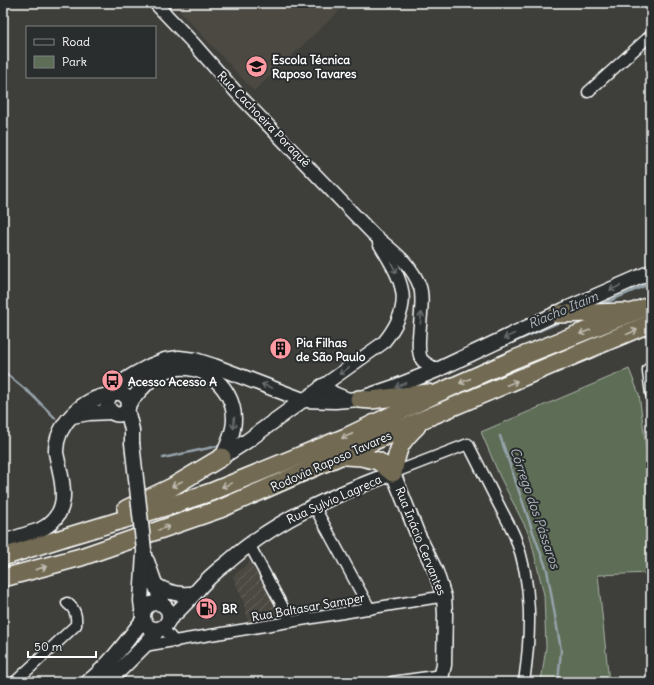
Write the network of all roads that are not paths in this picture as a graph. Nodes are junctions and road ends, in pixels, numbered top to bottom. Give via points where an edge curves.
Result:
1 (154, 3) edge
2 (651, 35) edge
3 (588, 92) dead end
4 (374, 235) junction
5 (651, 272) edge
6 (651, 305) edge
7 (635, 312) junction
8 (565, 313) junction
9 (651, 323) edge
10 (649, 369) edge
11 (437, 370) junction
12 (322, 386) junction
13 (112, 394) junction
14 (436, 394) junction
15 (651, 394) edge
16 (303, 400) junction
17 (355, 400) junction
18 (121, 410) junction
19 (72, 416) junction
20 (424, 419) junction
21 (339, 456) junction
22 (222, 457) junction
23 (393, 473) junction
24 (314, 506) junction
25 (69, 536) junction
26 (3, 542) edge
27 (249, 544) junction
28 (144, 551) junction
29 (3, 557) edge
30 (3, 578) edge
31 (154, 584) junction
32 (192, 593) junction
33 (444, 597) junction
34 (141, 601) junction
35 (67, 603) dead end
36 (163, 605) junction
37 (370, 609) junction
38 (143, 618) junction
39 (291, 622) junction
40 (163, 625) junction
41 (127, 641) junction
42 (175, 642) junction
43 (144, 646) junction
44 (443, 680) edge
45 (15, 682) edge
46 (88, 682) edge
47 (108, 682) edge
48 (392, 682) edge
49 (524, 682) edge

1 - 4 street, Rua Cachoeira Poraquê
2 - 3 street
11 -> 4 street, Rua Cachoeira Poraquê via 425,363 418,349 423,303 415,275 395,252
4 -> 12 street, Rua Cachoeira Poraquê via 402,287 399,319 383,343
5 -> 8 main road
6 - 7 highway, Rodovia Raposo Tavares
7 - 8 highway
7 -> 14 highway, Rodovia Raposo Tavares via 515,359
8 -> 11 main road
20 -> 9 highway, Rodovia Raposo Tavares
10 - 15 street
11 -> 17 main road via 391,389
12 - 16 street, Rua Cachoeira Poraquê
12 - 17 main road via 334,394
16 -> 13 main road via 214,366 179,358 165,360 140,371 127,379
13 - 18 main road via 107,402 109,410
13 - 18 main road via 118,392 126,395
13 - 19 main road via 89,402
14 - 17 highway
14 -> 25 highway, Rodovia Raposo Tavares via 348,436 211,492
16 - 17 main road
16 - 22 main road
18 - 19 main road
18 -> 22 main road via 155,377 171,369 196,370 212,376 229,394 234,412 234,428
18 - 28 main road, bridge via 132,430
19 - 26 main road via 59,435 56,447 64,488 59,513 46,527
20 - 21 highway, Rodovia Raposo Tavares
20 - 23 highway via 401,444
21 - 23 highway via 370,458
30 -> 21 highway, Rodovia Raposo Tavares via 81,557 220,509
22 -> 25 highway via 154,497
23 - 24 main road, Rua Sylvio Lagreca
23 - 33 main road, Rua Inácio Cervantes via 436,572
23 - 49 street, Rua Sylvio Lagreca via 468,444 515,537 524,569 528,588 529,621
24 - 27 main road, Rua Sylvio Lagreca
24 - 37 street
25 - 29 highway, Rodovia Raposo Tavares
27 - 32 main road, Rua Sylvio Lagreca
27 - 39 street
28 - 31 main road
28 - 34 main road
31 - 32 main road via 183,595
31 - 36 main road
32 - 36 main road, Rua Sylvio Lagreca via 172,599
32 - 40 main road, Rua Sylvio Lagreca via 181,609
33 - 37 street, Rua Baltasar Samper
33 - 44 main road, Rua Inácio Cervantes
34 - 38 main road
34 - 41 main road
35 - 45 street via 75,612 76,625
36 - 38 main road via 151,604 145,609
36 - 40 main road via 169,612
37 - 39 street, Rua Baltasar Samper
38 - 40 main road via 149,628
38 - 41 main road
39 - 42 street, Rua Baltasar Samper
40 - 42 street
40 - 43 main road, Rua Sylvio Lagreca
41 - 46 main road via 102,671
42 - 43 street, Rua Baltasar Samper
43 - 47 main road, Rua Sylvio Lagreca
44 - 48 street

